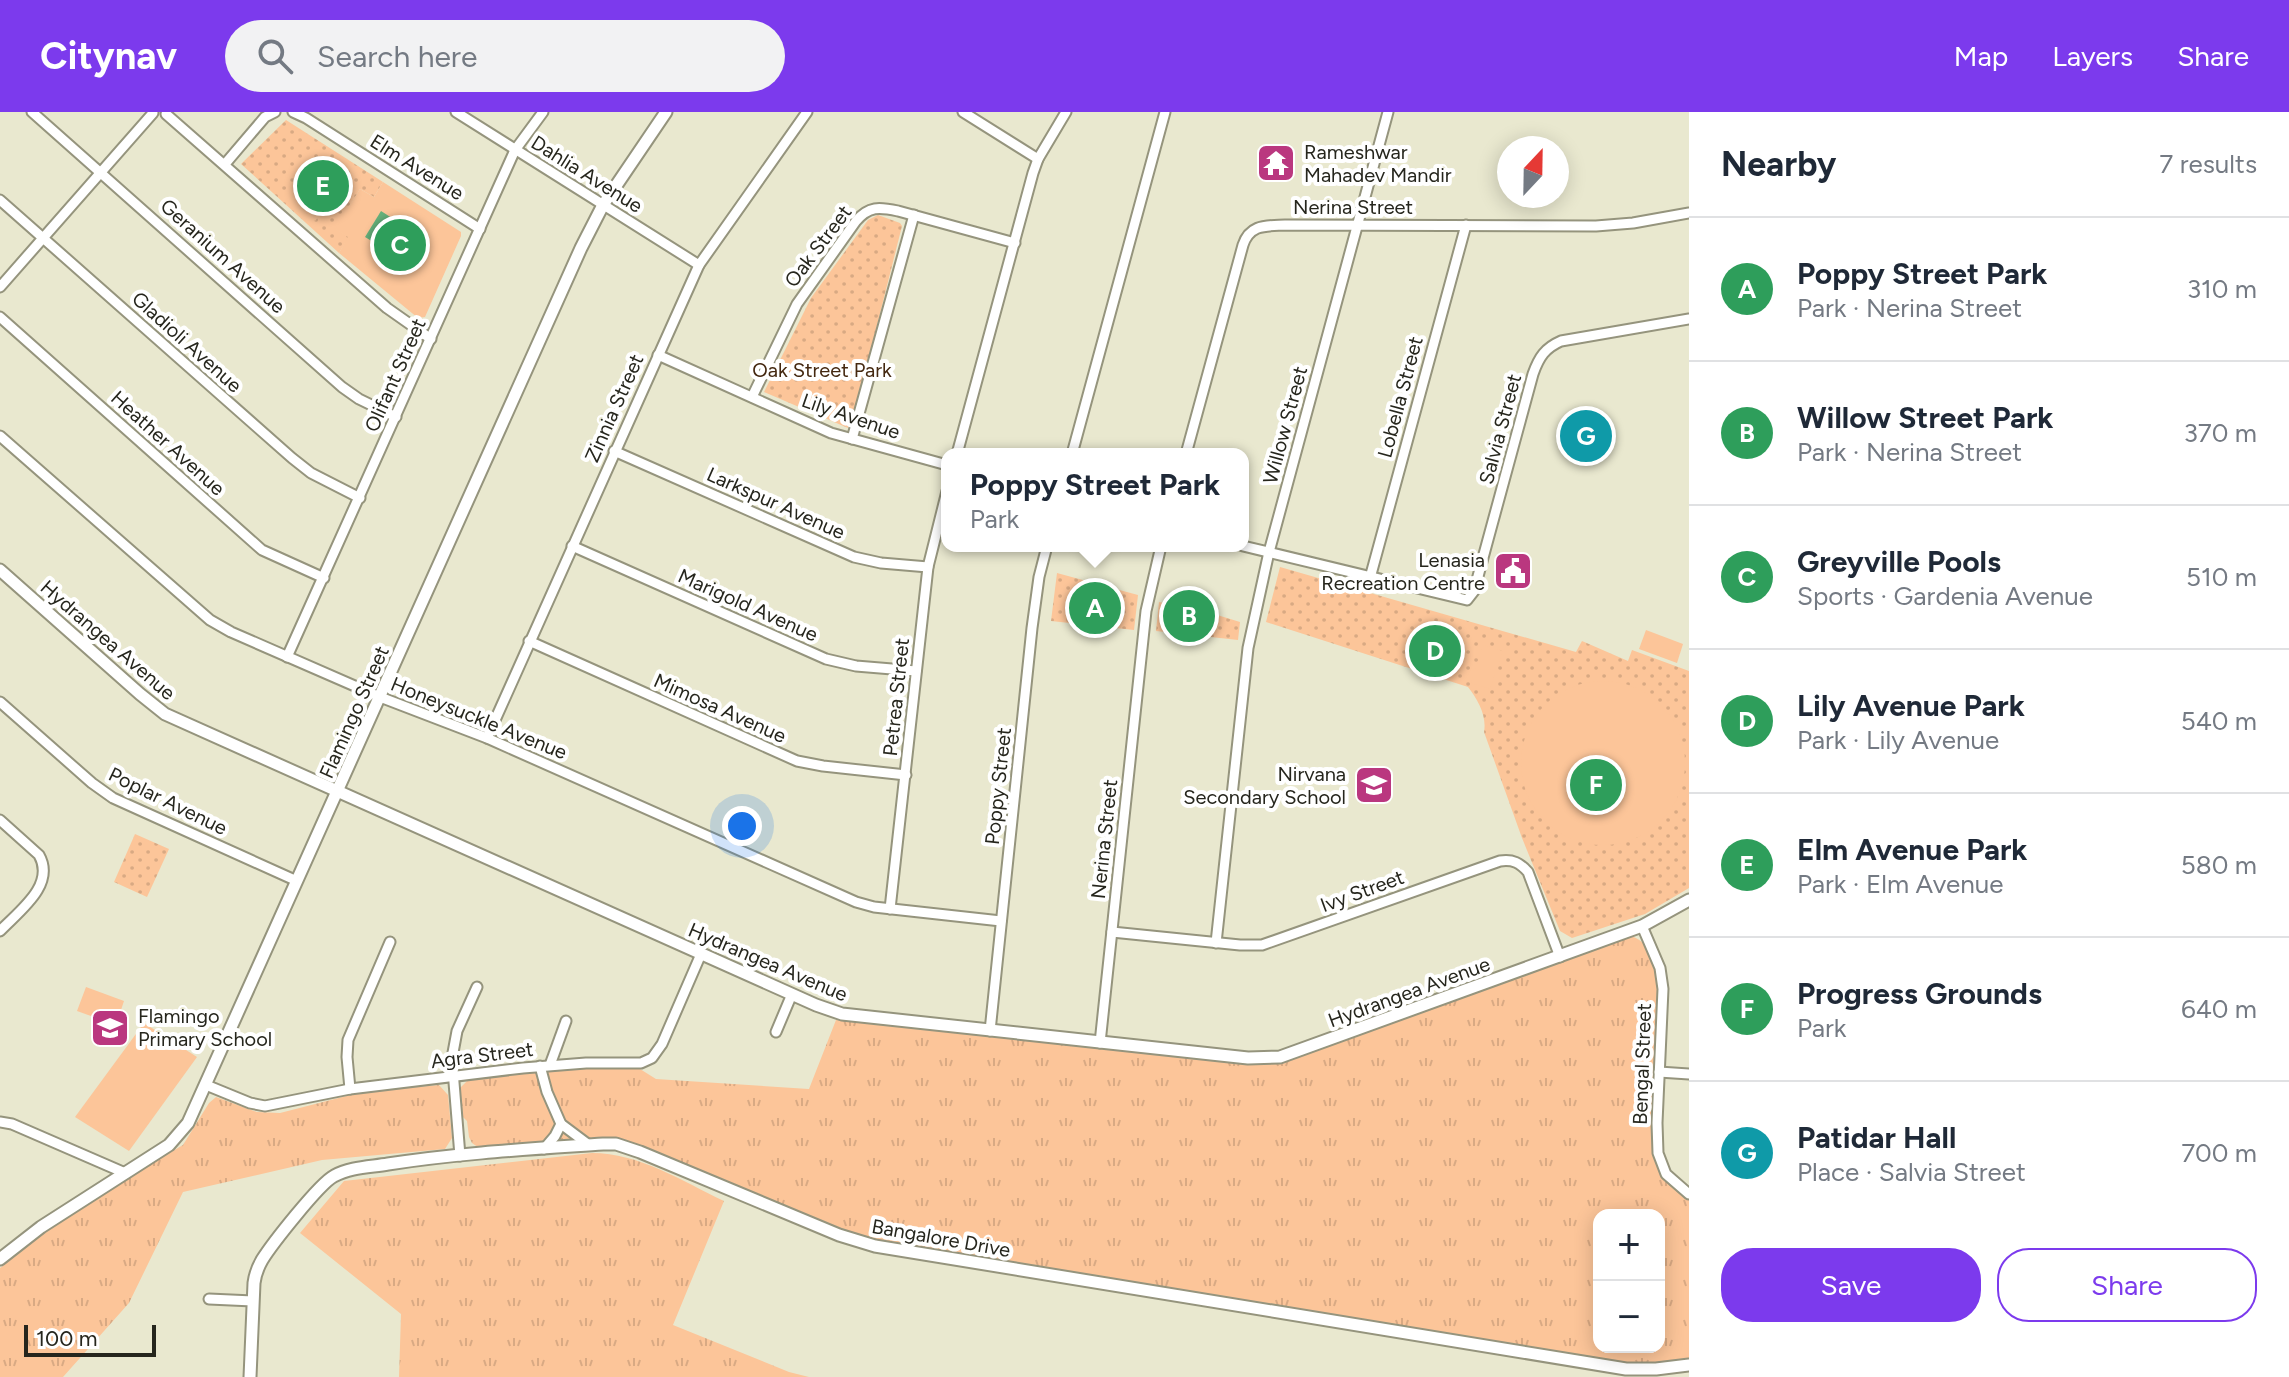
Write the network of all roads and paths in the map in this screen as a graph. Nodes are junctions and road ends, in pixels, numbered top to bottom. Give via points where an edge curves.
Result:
1 (32, 112) edge
2 (275, 112) edge
3 (293, 112) edge
4 (456, 112) edge
5 (543, 112) edge
6 (666, 112) edge
7 (807, 112) edge
8 (963, 112) edge
9 (1066, 112) edge
10 (1165, 112) edge
11 (1388, 112) edge
12 (152, 113) edge
13 (167, 113) edge
14 (515, 150) junction
15 (1038, 159) junction
16 (225, 164) junction
17 (101, 172) junction
18 (0, 200) edge
19 (603, 205) junction
20 (1689, 213) edge
21 (914, 215) junction
22 (1357, 225) junction
23 (1466, 225) junction
24 (480, 229) junction
25 (44, 238) junction
26 (1015, 243) junction
27 (699, 265) junction
28 (0, 287) edge
29 (0, 317) edge
30 (1689, 319) edge
31 (431, 339) junction
32 (658, 355) junction
33 (752, 397) junction
34 (396, 417) junction
35 (0, 436) edge
36 (852, 439) junction
37 (959, 448) edge
38 (1074, 448) edge
39 (1188, 448) edge
40 (614, 451) junction
41 (941, 463) edge
42 (360, 498) junction
43 (941, 515) edge
44 (572, 546) junction
45 (1249, 547) edge
46 (1045, 552) edge
47 (1160, 552) edge
48 (1269, 552) junction
49 (928, 567) junction
50 (0, 570) edge
51 (324, 578) junction
52 (1370, 578) junction
53 (529, 641) junction
54 (287, 657) junction
55 (916, 671) junction
56 (380, 697) junction
57 (0, 702) edge
58 (487, 738) junction
59 (906, 775) junction
60 (338, 791) junction
61 (0, 820) edge
62 (297, 881) junction
63 (1689, 900) edge
64 (890, 909) junction
65 (1001, 921) junction
66 (1642, 926) junction
67 (0, 931) edge
68 (1112, 932) junction
69 (390, 942) dead end
70 (1216, 943) junction
71 (701, 954) junction
72 (1560, 957) junction
73 (477, 987) dead end
74 (792, 994) junction
75 (566, 1021) dead end
76 (990, 1031) junction
77 (776, 1032) dead end
78 (1100, 1043) junction
79 (545, 1065) junction
80 (1659, 1072) junction
81 (1689, 1074) edge
82 (453, 1076) junction
83 (206, 1085) junction
84 (350, 1089) junction
85 (0, 1122) edge
86 (561, 1124) junction
87 (589, 1145) junction
88 (544, 1149) junction
89 (460, 1156) junction
90 (125, 1173) junction
91 (1689, 1194) edge
92 (0, 1259) edge
93 (209, 1299) dead end
94 (253, 1301) junction
95 (1689, 1365) edge
96 (250, 1377) edge

1 - 17 street, Geranium Avenue
2 - 16 street
3 - 24 street, Elm Avenue
4 - 14 street, Dahlia Avenue
5 - 14 street, Olifant Street
6 - 19 street, Flamingo Street
7 - 27 street, Zinnia Street
8 - 15 street
9 - 15 street
10 - 38 street
11 - 22 street, Willow Street
12 - 13 street
12 - 17 street
13 - 16 street
14 - 19 street, Dahlia Avenue
14 - 24 street, Olifant Street
15 - 26 street
16 - 31 street via 387,308
17 - 25 street
17 - 34 street, Geranium Avenue via 342,387
18 - 25 street, Gladioli Avenue
19 - 27 street, Dahlia Avenue
19 - 56 street, Flamingo Street
20 - 23 street, Nerina Street via 1613,225
21 - 26 street, Oak Street
21 - 33 street, Oak Street via 873,208 863,213 797,304
21 - 36 street
22 - 23 street, Nerina Street
22 - 39 street, Nerina Street via 1262,226 1248,233
22 - 48 street, Willow Street
23 - 52 street, Lobella Street
24 - 31 street, Olifant Street
25 - 28 street
25 - 42 street, Gladioli Avenue via 303,467
26 - 37 street
27 - 32 street, Zinnia Street
29 - 51 street, Heather Avenue via 262,550
30 - 52 street, Salvia Street via 1571,339 1543,353 1474,591 1467,600
31 - 34 street, Olifant Street
32 - 33 street, Lily Avenue
32 - 40 street, Zinnia Street
33 - 36 street, Lily Avenue
34 - 42 street, Olifant Street
35 - 54 street, Honeysuckle Avenue via 210,620
36 - 41 street, Lily Avenue
40 - 44 street, Zinnia Street
40 - 49 street, Larkspur Avenue via 854,557
42 - 51 street, Olifant Street
43 - 49 street, Petrea Street
44 - 53 street, Zinnia Street
44 - 55 street, Marigold Avenue via 826,659
45 - 48 street
46 - 65 street, Poppy Street via 1032,628
47 - 68 street, Nerina Street via 1146,611
48 - 52 street
48 - 70 street, Willow Street via 1248,648
49 - 55 street, Petrea Street
50 - 60 street, Hydrangea Avenue via 159,710
51 - 54 street, Olifant Street
53 - 58 street, Zinnia Street
53 - 59 street, Mimosa Avenue via 797,761
54 - 56 street, Honeysuckle Avenue
55 - 59 street, Petrea Street
56 - 58 street, Honeysuckle Avenue
56 - 60 street, Flamingo Street
57 - 62 street, Poplar Avenue via 113,798
58 - 64 street, Honeysuckle Avenue via 856,902
59 - 64 street, Petrea Street
60 - 62 street, Flamingo Street
60 - 71 street, Hydrangea Avenue
61 - 67 street via 32,848 44,872 42,884
62 - 83 street, Flamingo Street
63 - 66 street, Hydrangea Avenue
64 - 65 street, Honeysuckle Avenue
65 - 76 street, Poppy Street
66 - 72 street, Hydrangea Avenue
66 - 80 street, Bengal Street via 1662,977
68 - 70 street, Ivy Street
68 - 78 street, Nerina Street
69 - 84 street via 348,1040
70 - 72 street, Ivy Street via 1271,943 1512,860 1528,872
71 - 74 street, Hydrangea Avenue
71 - 79 street, Agra Street via 652,1058 634,1064
72 - 78 street, Hydrangea Avenue via 1280,1057
73 - 82 street via 454,1039
74 - 76 street, Hydrangea Avenue via 842,1014
74 - 77 street
75 - 79 street
76 - 78 street, Hydrangea Avenue
79 - 82 street, Agra Street
79 - 86 street via 547,1092
80 - 81 street
80 - 91 street, Bengal Street via 1659,1161
82 - 84 street, Agra Street
82 - 89 street
83 - 84 street, Agra Street via 265,1106
83 - 90 street, Flamingo Street via 175,1140
85 - 90 street
86 - 87 street
86 - 88 street
87 - 88 street, Bangalore Drive
87 - 95 street, Bangalore Drive via 626,1146 875,1246 1626,1369
88 - 89 street, Bangalore Drive
89 - 94 street, Bangalore Drive via 332,1177 263,1259
90 - 92 street, Flamingo Street
93 - 94 street
94 - 96 street, Bangalore Drive

